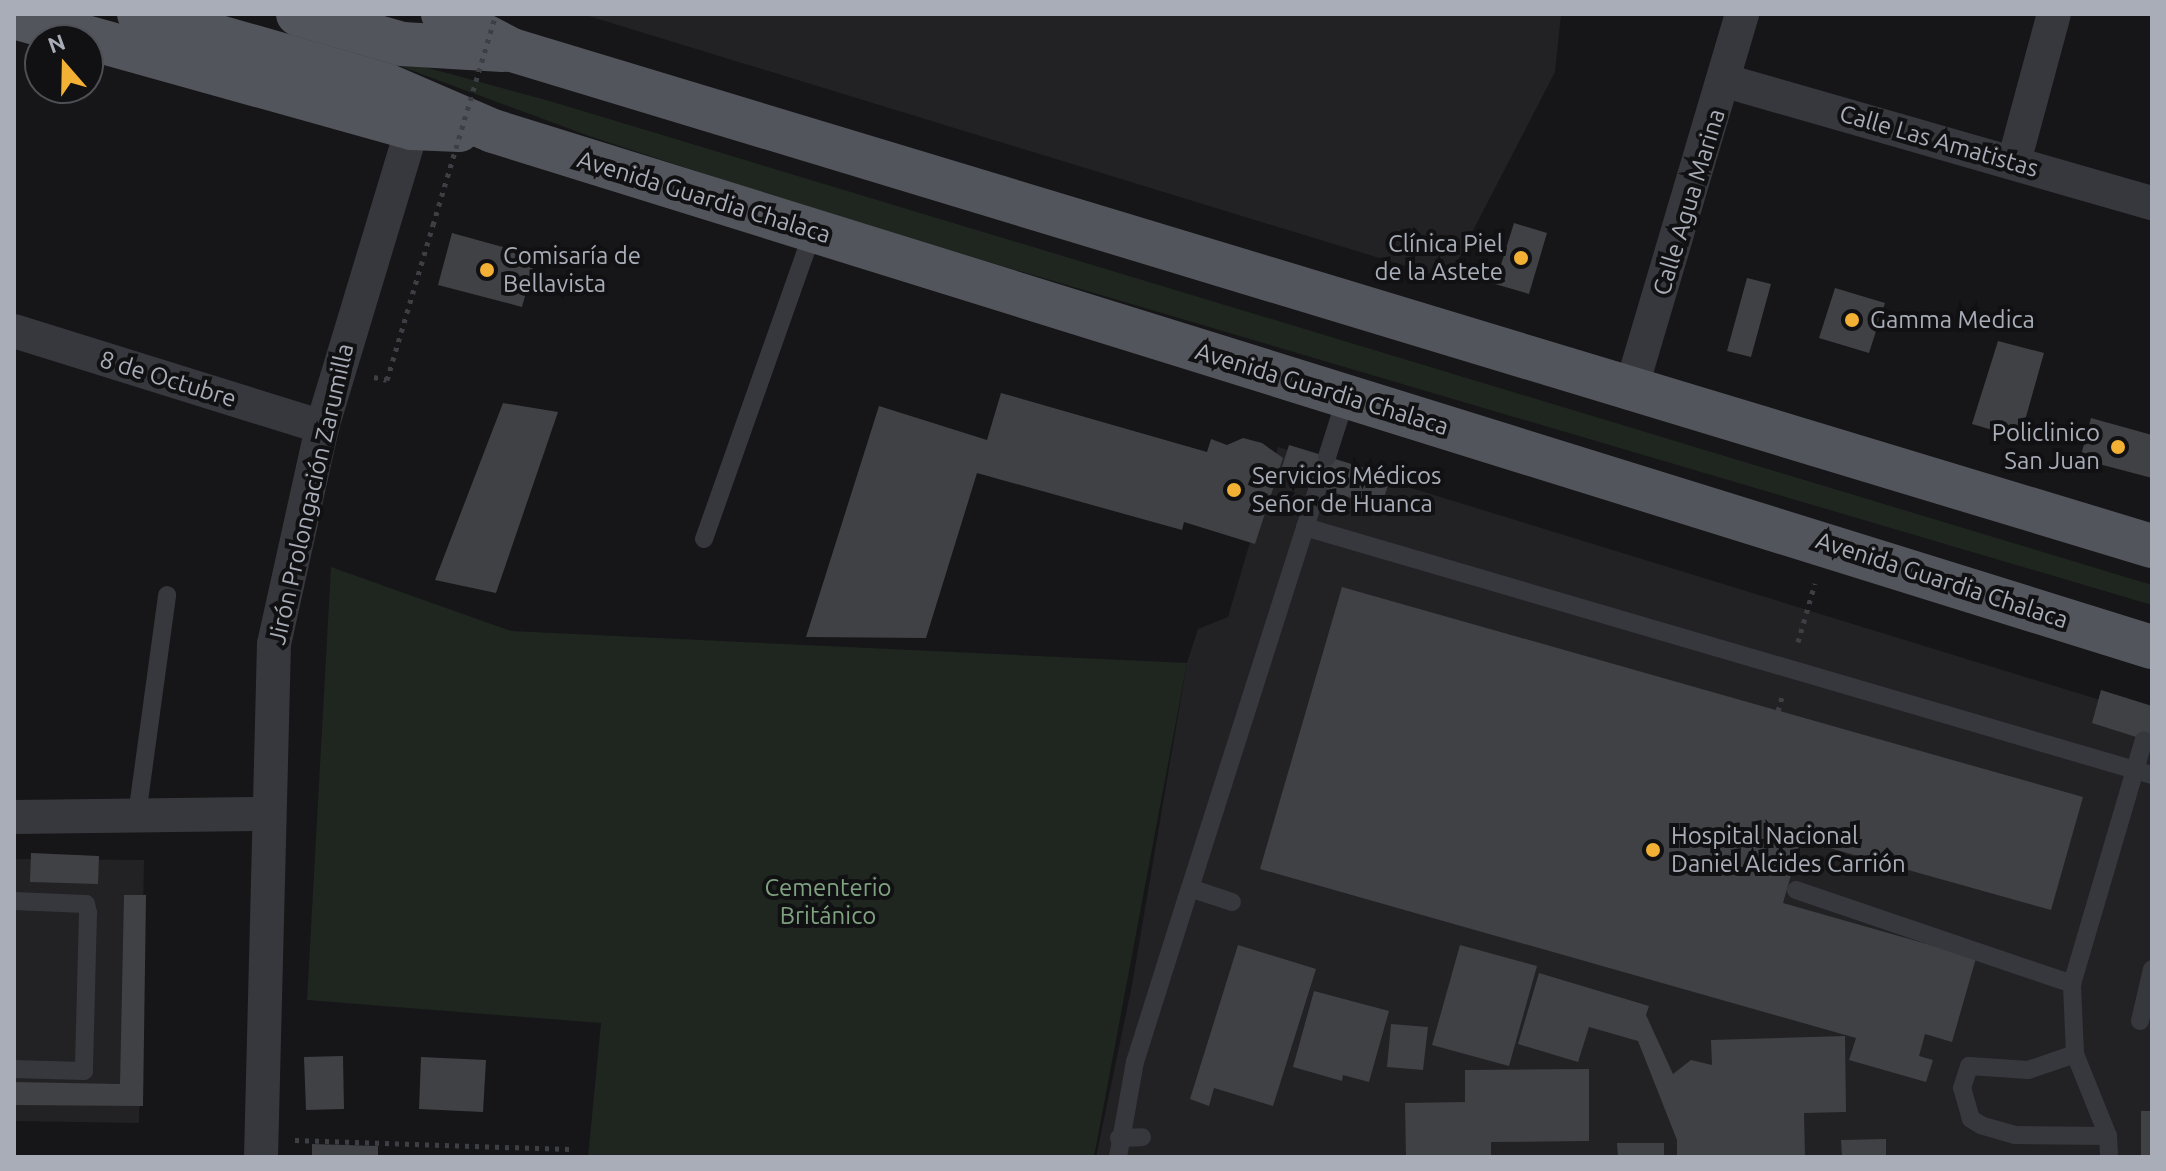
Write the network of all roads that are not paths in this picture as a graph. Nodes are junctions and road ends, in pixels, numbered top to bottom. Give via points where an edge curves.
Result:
1 (139, 14) edge
2 (298, 14) edge
3 (443, 14) edge
4 (1742, 14) edge
5 (2054, 14) edge
6 (14, 19) edge
7 (504, 32) edge
8 (1726, 81) junction
9 (412, 128) junction
10 (493, 131) junction
11 (2014, 162) junction
12 (2152, 203) edge
13 (813, 231) junction
14 (14, 331) edge
15 (1631, 389) junction
16 (1346, 397) junction
17 (322, 427) junction
18 (1327, 457) dead end
19 (1318, 488) dead end
20 (1305, 527) junction
21 (704, 539) dead end
22 (2152, 546) edge
23 (167, 595) dead end
24 (2152, 647) edge
25 (2144, 740) dead end
26 (2144, 772) edge
27 (269, 814) junction
28 (137, 815) junction
29 (14, 817) edge
30 (1190, 888) junction
31 (1796, 890) dead end
32 (14, 901) edge
33 (1232, 902) dead end
34 (2152, 969) edge
35 (2072, 984) junction
36 (2140, 1021) dead end
37 (2075, 1054) junction
38 (14, 1069) edge
39 (2108, 1136) junction
40 (1142, 1137) dead end
41 (1119, 1138) junction
42 (261, 1148) edge
43 (1118, 1157) edge
44 (2109, 1157) edge

1 - 10 main road, Avenida Guardia Chalaca via 386,85
2 - 7 main road via 402,44
3 - 7 main road
4 - 8 street, Calle Agua Marina
5 - 11 street
6 - 9 main road, Avenida Guardia Chalaca
7 - 15 main road
8 - 11 street, Calle Las Amatistas
8 - 15 street, Calle Agua Marina
9 - 10 main road, Avenida Guardia Chalaca
9 - 17 street, Jirón Prolongación Zarumilla
10 - 13 main road, Avenida Guardia Chalaca
11 - 12 street, Calle Las Amatistas
13 - 16 main road, Avenida Guardia Chalaca
13 - 21 lane
14 - 17 street, 8 de Octubre
15 - 22 main road
16 - 18 lane
16 - 24 main road, Avenida Guardia Chalaca
17 - 27 street, Jirón Prolongación Zarumilla via 274,644
19 - 20 lane
20 - 26 lane
20 - 30 lane
23 - 28 lane
25 - 26 lane
26 - 35 lane
27 - 28 street
27 - 42 street, Jirón Prolongación Zarumilla
28 - 29 street
30 - 33 lane
30 - 41 lane via 1135,1062
31 - 35 lane
32 - 38 lane via 86,904 88,913 84,1071
34 - 36 lane
35 - 37 lane
37 - 39 lane
37 - 39 lane via 2028,1070 1969,1066 1962,1100 1971,1119 2015,1135
39 - 44 lane
40 - 41 lane
41 - 43 lane

